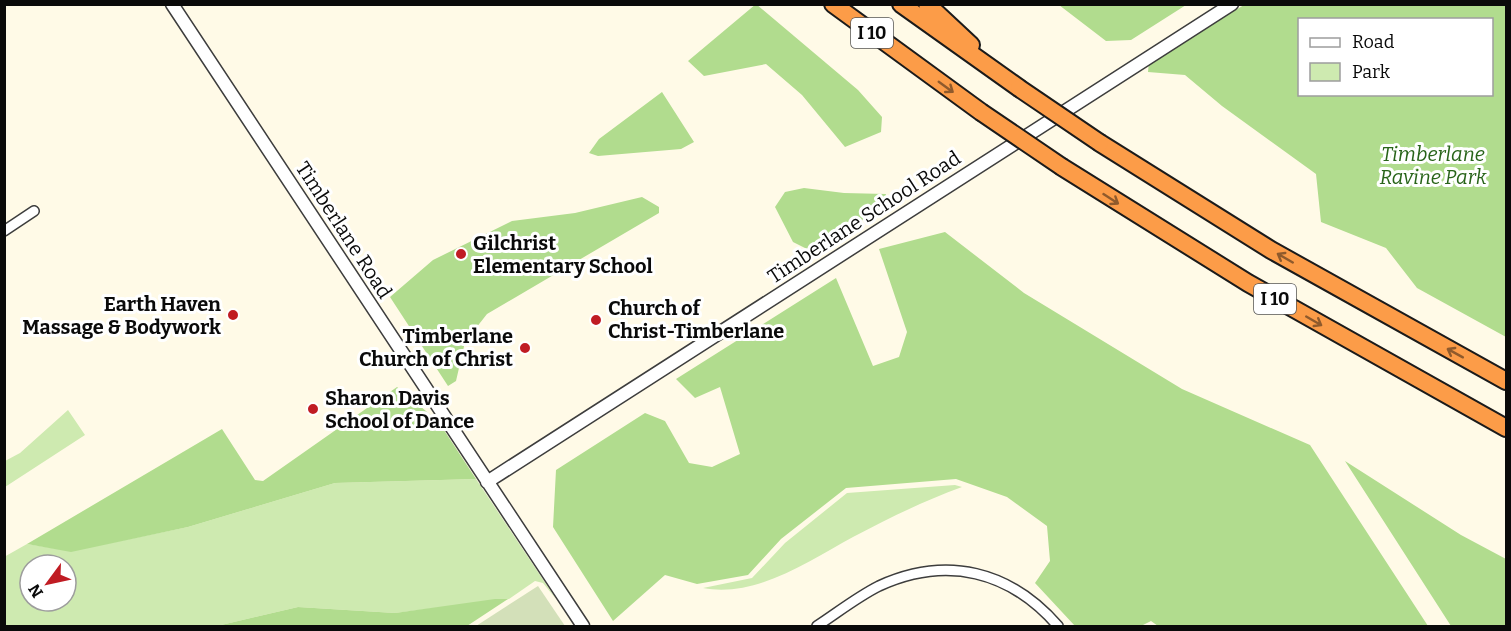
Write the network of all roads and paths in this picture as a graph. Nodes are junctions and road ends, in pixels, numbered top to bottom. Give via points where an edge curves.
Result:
1 (172, 4) edge
2 (821, 4) edge
3 (833, 4) edge
4 (901, 4) edge
5 (927, 4) edge
6 (1232, 4) edge
7 (910, 62) junction
8 (1018, 88) junction
9 (34, 211) dead end
10 (4, 231) edge
11 (1506, 381) edge
12 (1506, 428) edge
13 (487, 482) junction
14 (583, 627) edge
15 (817, 627) edge
16 (1058, 627) edge

1 - 13 street, Timberlane Road
2 - 7 highway
3 - 7 highway, I 10
4 - 8 highway, I 10
5 - 8 highway
6 - 13 street, Timberlane School Road
7 -> 12 highway, I 10, bridge via 1062,167 1248,284
11 -> 8 highway, I 10, bridge via 1280,255
9 - 10 street
13 - 14 street, Timberlane Road
15 - 16 street via 879,586 932,572 959,571 984,574 1012,586

